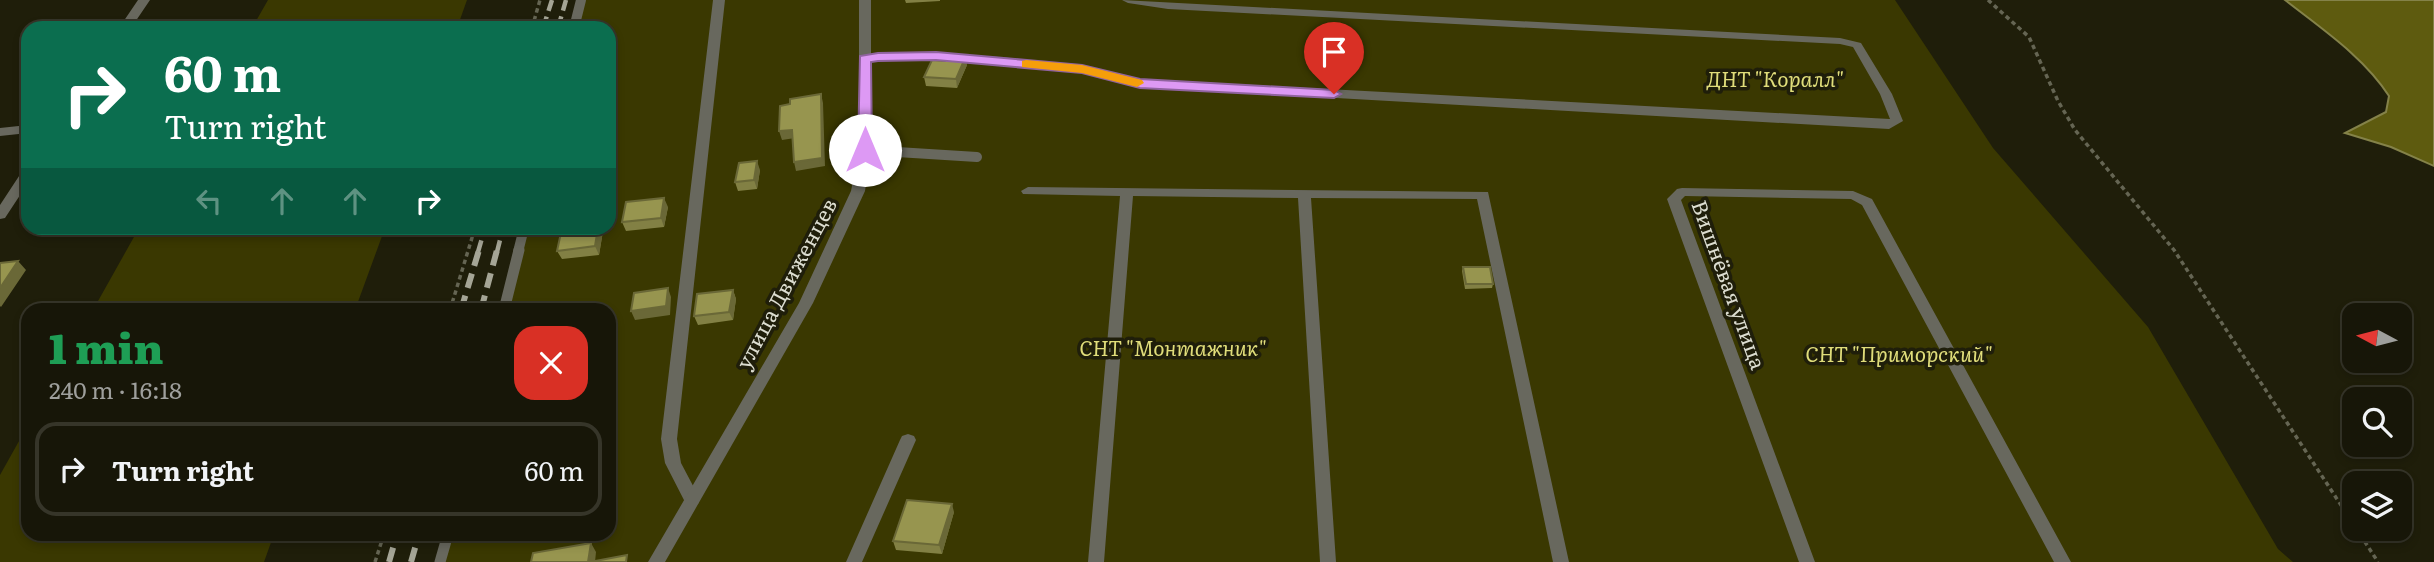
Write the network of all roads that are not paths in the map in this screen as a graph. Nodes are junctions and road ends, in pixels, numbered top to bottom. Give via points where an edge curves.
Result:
1 (144, 0) edge
2 (581, 0) edge
3 (719, 0) edge
4 (865, 0) edge
5 (1128, 0) edge
6 (130, 21) edge
7 (576, 21) edge
8 (865, 59) junction
9 (21, 130) edge
10 (0, 132) edge
11 (865, 150) junction
12 (977, 157) dead end
13 (21, 184) edge
14 (1028, 191) dead end
15 (1127, 192) junction
16 (1304, 195) junction
17 (0, 215) edge
18 (522, 235) edge
19 (506, 303) edge
20 (908, 440) dead end
21 (692, 499) junction
22 (446, 541) edge
23 (440, 562) edge
24 (656, 562) edge
25 (853, 562) edge
26 (1096, 562) edge
27 (1328, 562) edge
28 (1561, 562) edge
29 (1807, 562) edge
30 (2063, 562) edge

1 - 6 street
2 - 7 lane
3 - 21 street via 669,439 673,463
4 - 8 street, улица Движенцев
5 - 8 street via 1168,6 1840,41 1857,45 1897,121 1889,125 1140,83 1082,69 917,55
8 - 11 street, улица Движенцев
9 - 10 street
11 - 12 lane
11 - 21 street, улица Движенцев via 855,198 806,303
13 - 17 street
14 - 15 street
15 - 16 street
15 - 26 street
16 - 27 street
16 - 28 street via 1482,195
18 - 19 lane
20 - 25 street
21 - 24 street, улица Движенцев
22 - 23 lane
29 - 30 street, Вишнёвая улица via 1674,199 1682,192 1853,195 1867,202

